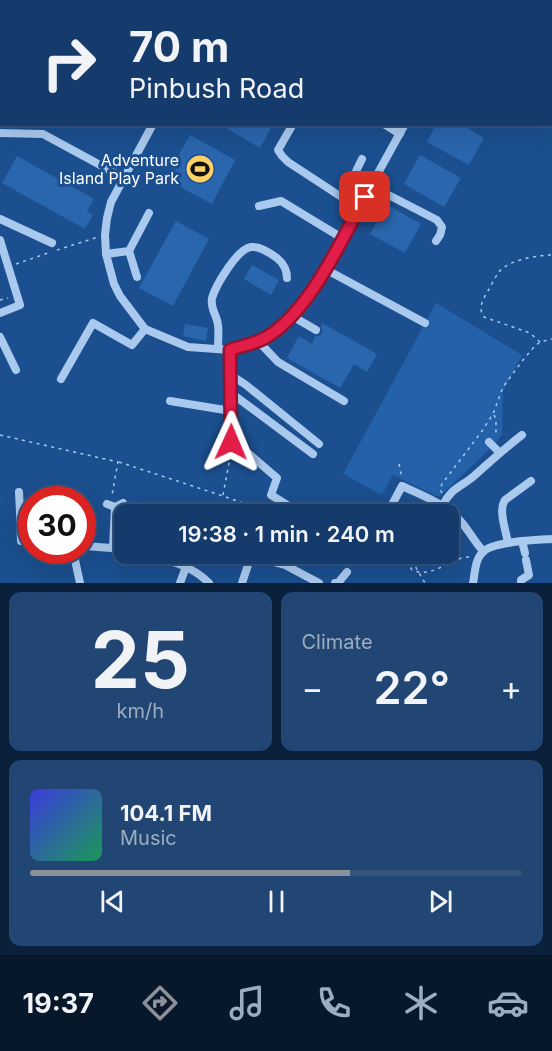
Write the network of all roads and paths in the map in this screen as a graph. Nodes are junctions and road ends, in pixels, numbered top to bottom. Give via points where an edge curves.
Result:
1 (152, 126) edge
2 (292, 126) edge
3 (387, 126) edge
4 (404, 126) edge
5 (6, 130) edge
6 (400, 134) junction
7 (362, 159) dead end
8 (124, 178) junction
9 (371, 186) junction
10 (343, 198) junction
11 (259, 206) dead end
12 (359, 207) junction
13 (149, 213) dead end
14 (0, 219) edge
15 (105, 235) junction
16 (342, 238) junction
17 (0, 240) edge
18 (436, 241) dead end
19 (52, 243) dead end
20 (129, 251) junction
21 (105, 254) junction
22 (552, 255) edge
23 (8, 267) junction
24 (325, 269) junction
25 (137, 277) dead end
26 (287, 278) dead end
27 (16, 295) junction
28 (0, 300) edge
29 (0, 313) edge
30 (292, 316) junction
31 (425, 323) dead end
32 (145, 329) junction
33 (316, 330) dead end
34 (0, 337) edge
35 (552, 339) edge
36 (258, 341) junction
37 (540, 342) junction
38 (218, 349) junction
39 (230, 350) junction
40 (16, 370) dead end
41 (231, 375) junction
42 (61, 379) dead end
43 (231, 393) junction
44 (170, 401) dead end
45 (344, 401) dead end
46 (231, 411) junction
47 (494, 414) junction
48 (0, 435) edge
49 (522, 435) dead end
50 (231, 442) junction
51 (319, 444) dead end
52 (494, 447) junction
53 (313, 454) dead end
54 (118, 462) junction
55 (399, 464) dead end
56 (531, 482) dead end
57 (402, 486) junction
58 (223, 495) junction
59 (447, 496) junction
60 (123, 503) dead end
61 (245, 504) edge
62 (286, 504) edge
63 (391, 504) edge
64 (441, 504) edge
65 (443, 504) edge
66 (111, 506) junction
67 (459, 520) edge
68 (552, 539) edge
69 (522, 541) junction
70 (508, 543) junction
71 (96, 546) edge
72 (113, 547) joint
73 (483, 551) junction
74 (478, 560) junction
75 (76, 564) edge
76 (178, 564) edge
77 (245, 564) edge
78 (285, 564) edge
79 (412, 564) edge
80 (414, 564) edge
81 (186, 567) junction
82 (347, 572) dead end
83 (419, 572) junction
84 (80, 583) edge
85 (180, 583) edge
86 (208, 583) edge
87 (242, 583) edge
88 (319, 583) edge
89 (337, 583) edge
90 (425, 583) edge
91 (473, 583) edge
92 (521, 583) edge

1 - 8 street
2 - 10 street via 278,150 288,162
3 - 6 street
4 - 6 street
5 - 8 street via 43,135
6 - 9 street
7 - 10 street
8 - 15 street via 111,202
9 - 12 street
9 - 18 street via 437,220 442,227
10 - 12 street
11 - 16 street via 281,201
12 - 16 street
13 - 20 street
14 - 19 street
15 - 21 street
15 - 23 path
16 - 24 street
17 - 23 street
20 - 21 street
20 - 25 street
21 - 32 street via 120,296
22 - 37 path via 504,267 481,308 484,317 530,333
23 - 27 street
24 - 30 street
24 - 31 street
26 - 38 street via 281,262 258,248 248,248 232,262 213,298
27 - 28 path
27 - 29 street via 20,305
30 - 33 street
30 - 36 street
32 - 38 street via 188,347
32 - 42 street via 132,345 93,323
34 - 40 street
35 - 37 path
36 - 39 street
36 - 45 street via 278,362
37 - 47 path via 503,387
38 - 39 street
39 - 41 street
41 - 43 street
41 - 51 street
43 - 46 street
43 - 53 street
44 - 46 street
46 - 50 street
47 - 52 path
47 - 59 path via 442,484 442,494
48 - 54 path
49 - 52 street
50 - 58 path
50 - 62 street via 277,478 271,495
52 - 59 street via 472,478
54 - 58 path
54 - 66 path
55 - 57 path
56 - 70 street via 502,503
57 - 63 street
57 - 64 street
58 - 61 path
59 - 65 street
60 - 66 street
66 - 72 street
67 - 73 street
68 - 69 street
69 - 70 street
69 - 92 street via 529,574
70 - 73 street
71 - 72 street
73 - 74 street
74 - 83 path via 462,557 434,571
74 - 91 street
75 - 84 street
76 - 81 street
77 - 87 street
78 - 88 street
79 - 83 path via 411,569
80 - 83 path
81 - 85 street
81 - 86 street
82 - 89 street
83 - 90 path

